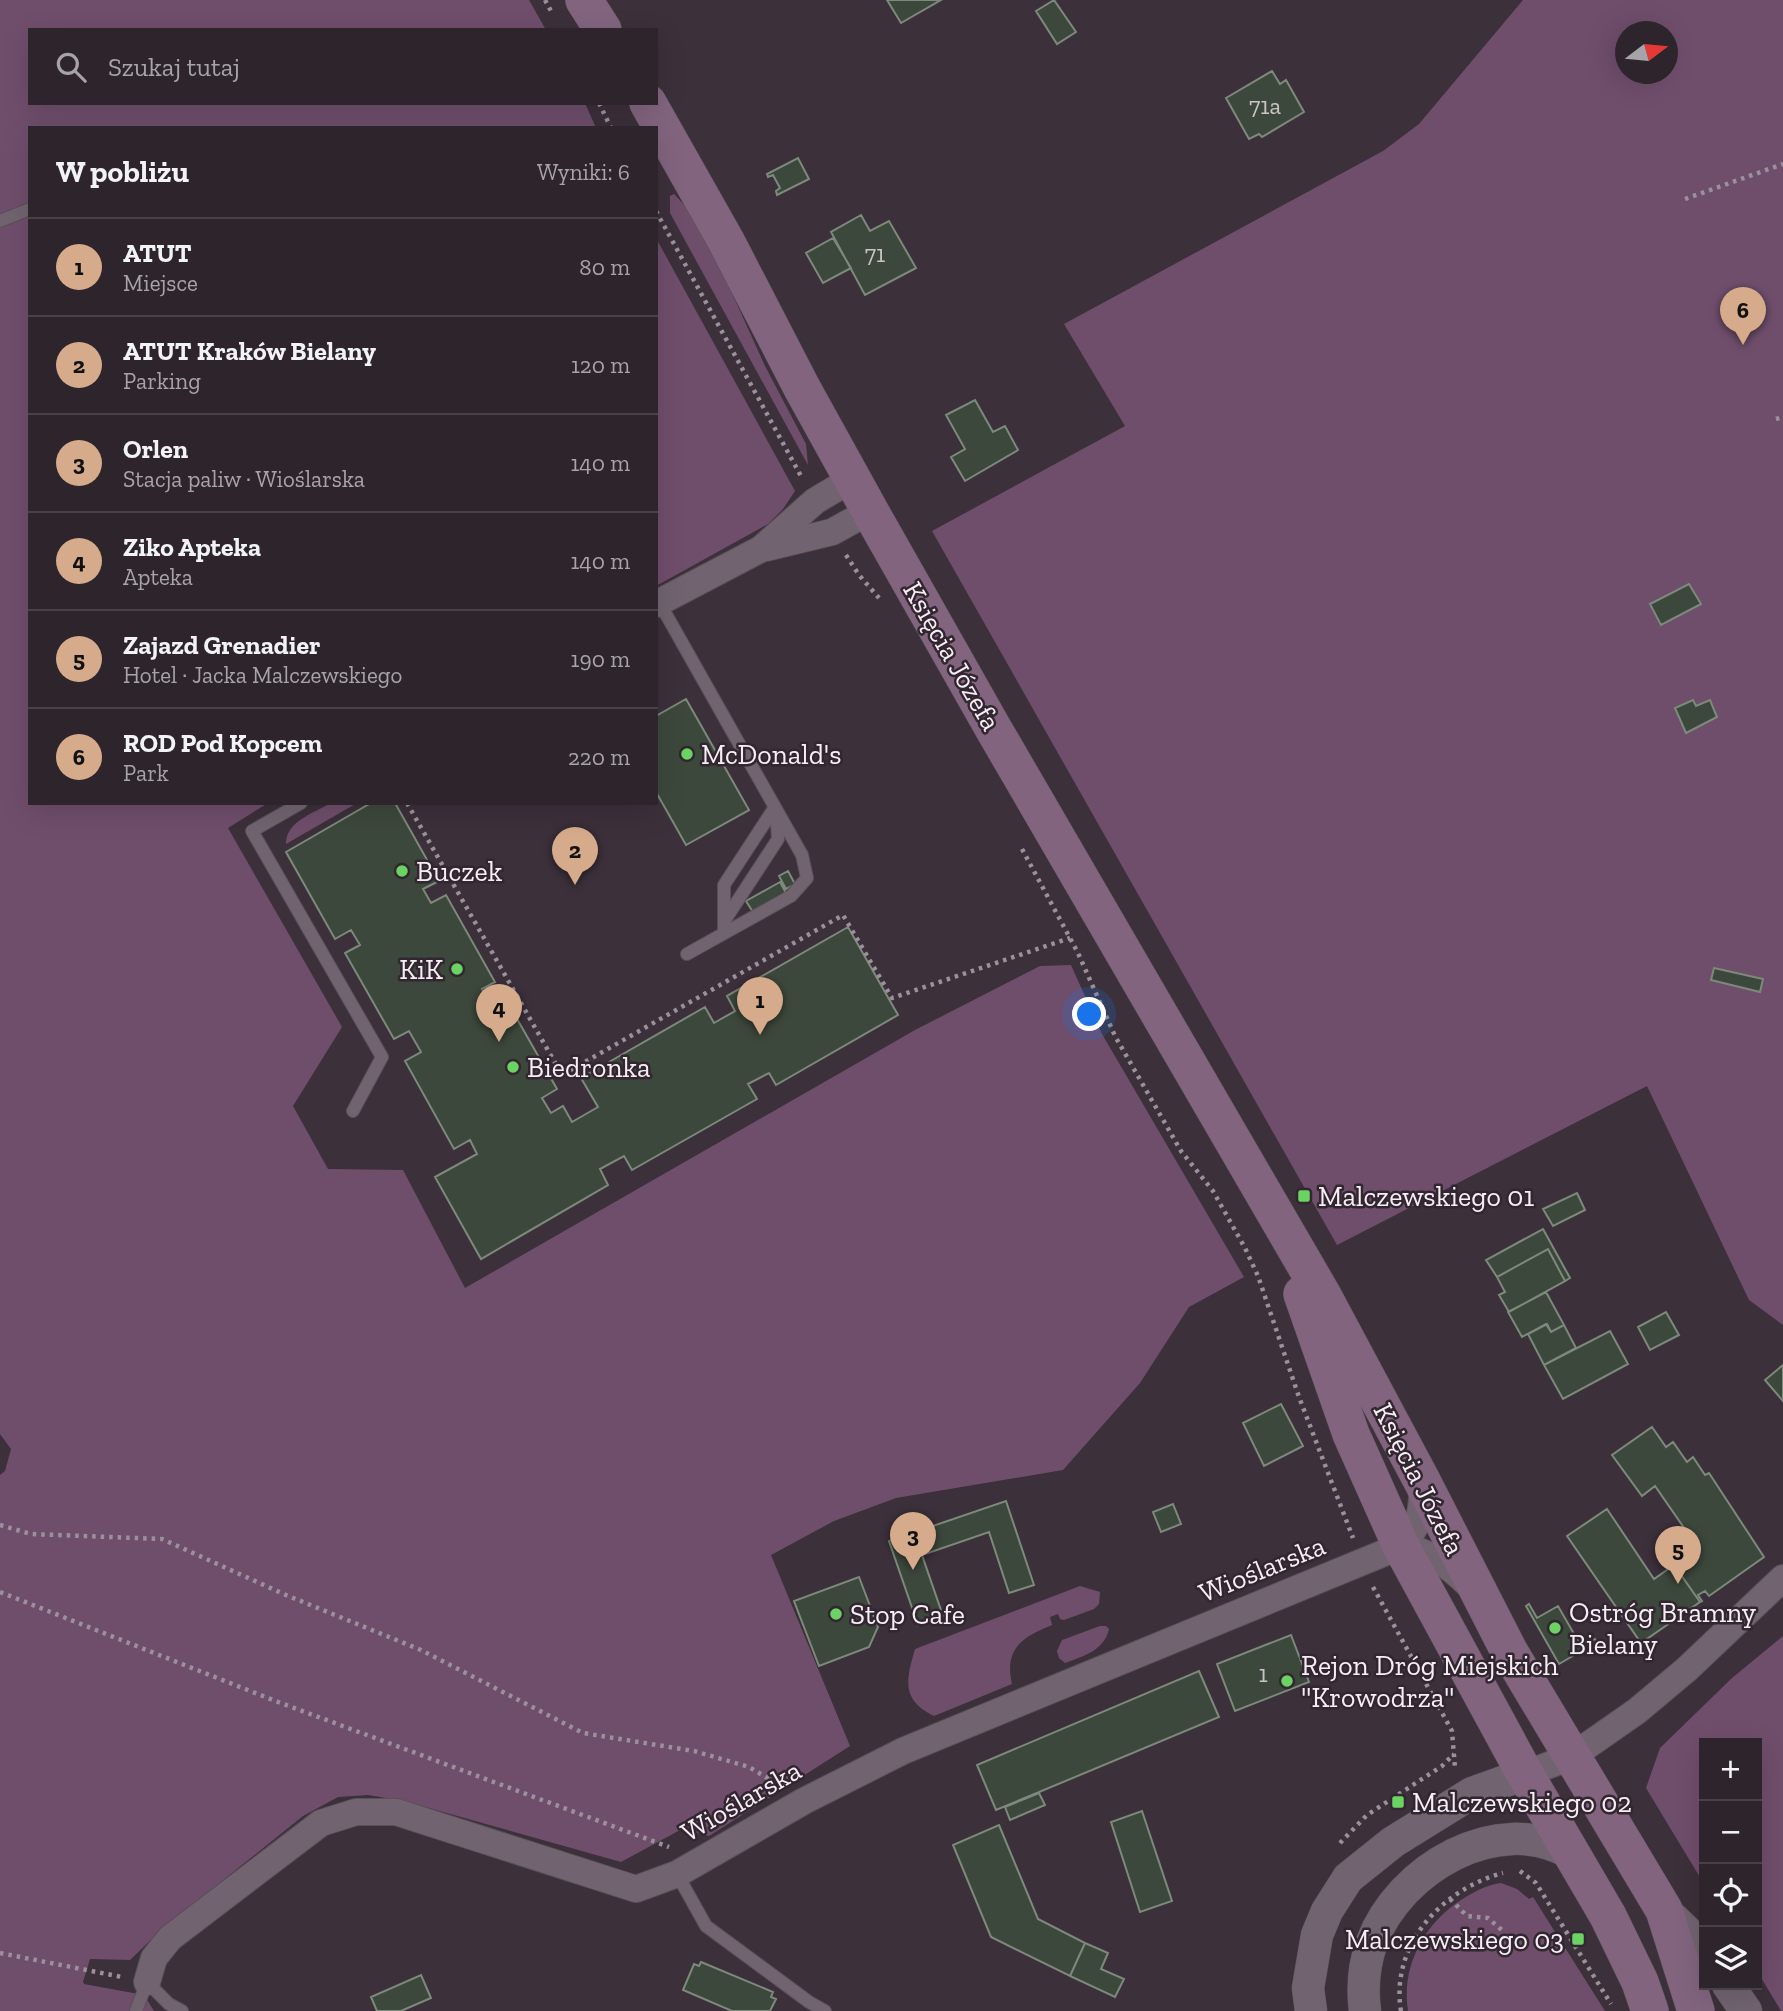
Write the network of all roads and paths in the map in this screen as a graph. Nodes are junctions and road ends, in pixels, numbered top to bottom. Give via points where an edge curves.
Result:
1 (584, 0) edge
2 (602, 28) edge
3 (601, 105) edge
4 (649, 105) edge
5 (610, 126) edge
6 (1783, 164) edge
7 (1685, 199) dead end
8 (28, 210) edge
9 (658, 215) edge
10 (0, 221) edge
11 (1783, 416) edge
12 (1776, 419) dead end
13 (852, 479) junction
14 (804, 481) dead end
15 (870, 511) junction
16 (761, 549) junction
17 (658, 603) edge
18 (298, 805) edge
19 (408, 805) edge
20 (775, 807) junction
21 (1020, 844) dead end
22 (724, 927) junction
23 (1070, 938) junction
24 (687, 954) dead end
25 (352, 1111) dead end
26 (1267, 1201) junction
27 (1422, 1481) junction
28 (0, 1525) edge
29 (1354, 1541) dead end
30 (1401, 1546) junction
31 (1783, 1578) edge
32 (1370, 1583) dead end
33 (0, 1592) edge
34 (1480, 1596) junction
35 (1571, 1757) junction
36 (1525, 1774) junction
37 (1455, 1775) dead end
38 (804, 1801) junction
39 (1570, 1853) junction
40 (702, 1860) junction
41 (1517, 1870) dead end
42 (1506, 1872) dead end
43 (677, 1874) junction
44 (1450, 1899) junction
45 (1664, 1910) junction
46 (1503, 1931) dead end
47 (1699, 1943) edge
48 (0, 1953) edge
49 (147, 1982) junction
50 (1731, 1990) edge
51 (136, 2011) edge
52 (182, 2011) edge
53 (825, 2011) edge
54 (1311, 2011) edge
55 (1365, 2011) edge
56 (1401, 2011) edge
57 (1615, 2011) edge
58 (1650, 2011) edge
59 (1696, 2011) edge
60 (1746, 2011) edge

1 - 2 main road
3 - 5 path
4 - 13 main road, Księcia Józefa
6 - 7 path
8 - 10 lane
9 - 14 path
11 - 12 path
13 - 15 main road, Księcia Józefa
13 - 16 street via 815,501
15 - 16 street via 832,532
15 - 26 main road, Księcia Józefa
16 - 17 street
17 - 20 lane
18 - 25 lane via 252,831 382,1057
19 - 23 path via 562,1074 843,915 892,998
20 - 22 lane via 724,885
20 - 22 lane via 778,839
20 - 22 lane via 802,855 807,878 791,896
21 - 23 path
22 - 24 lane
23 - 29 path via 1115,1037 1181,1151 1213,1191 1245,1248
26 - 27 main road, Księcia Józefa
26 - 30 main road, Księcia Józefa via 1351,1434
27 - 30 street via 1420,1517
27 - 34 main road, Księcia Józefa
28 - 38 path via 31,1534 162,1539 421,1650 583,1734 694,1751 748,1767
30 - 34 street via 1436,1557
30 - 36 main road, Księcia Józefa
30 - 38 street, Wioślarska via 903,1751
31 - 35 street via 1687,1669
32 - 37 path via 1452,1731
33 - 40 path
34 - 35 main road, Księcia Józefa
35 - 36 street
35 - 45 main road, Księcia Józefa
36 - 39 main road, Księcia Józefa
36 - 54 street via 1472,1793 1393,1842 1348,1878 1317,1935 1308,1988
38 - 40 street, Wioślarska
39 - 55 street via 1544,1841 1502,1839 1458,1852 1414,1882 1396,1901 1372,1941 1363,1985
39 - 58 main road, Księcia Józefa via 1625,1949
40 - 43 street, Wioślarska
41 - 57 path via 1536,1883
42 - 44 path via 1483,1879
43 - 49 street, Wioślarska via 636,1889 396,1812 356,1812 321,1824 170,1938 154,1958
43 - 53 lane via 706,1926
44 - 46 path via 1467,1916 1488,1918
44 - 56 path via 1425,1922 1409,1947 1400,1987
45 - 47 street, Księcia Józefa
45 - 59 main road
48 - 49 path
49 - 51 lane
49 - 52 lane
50 - 60 street

